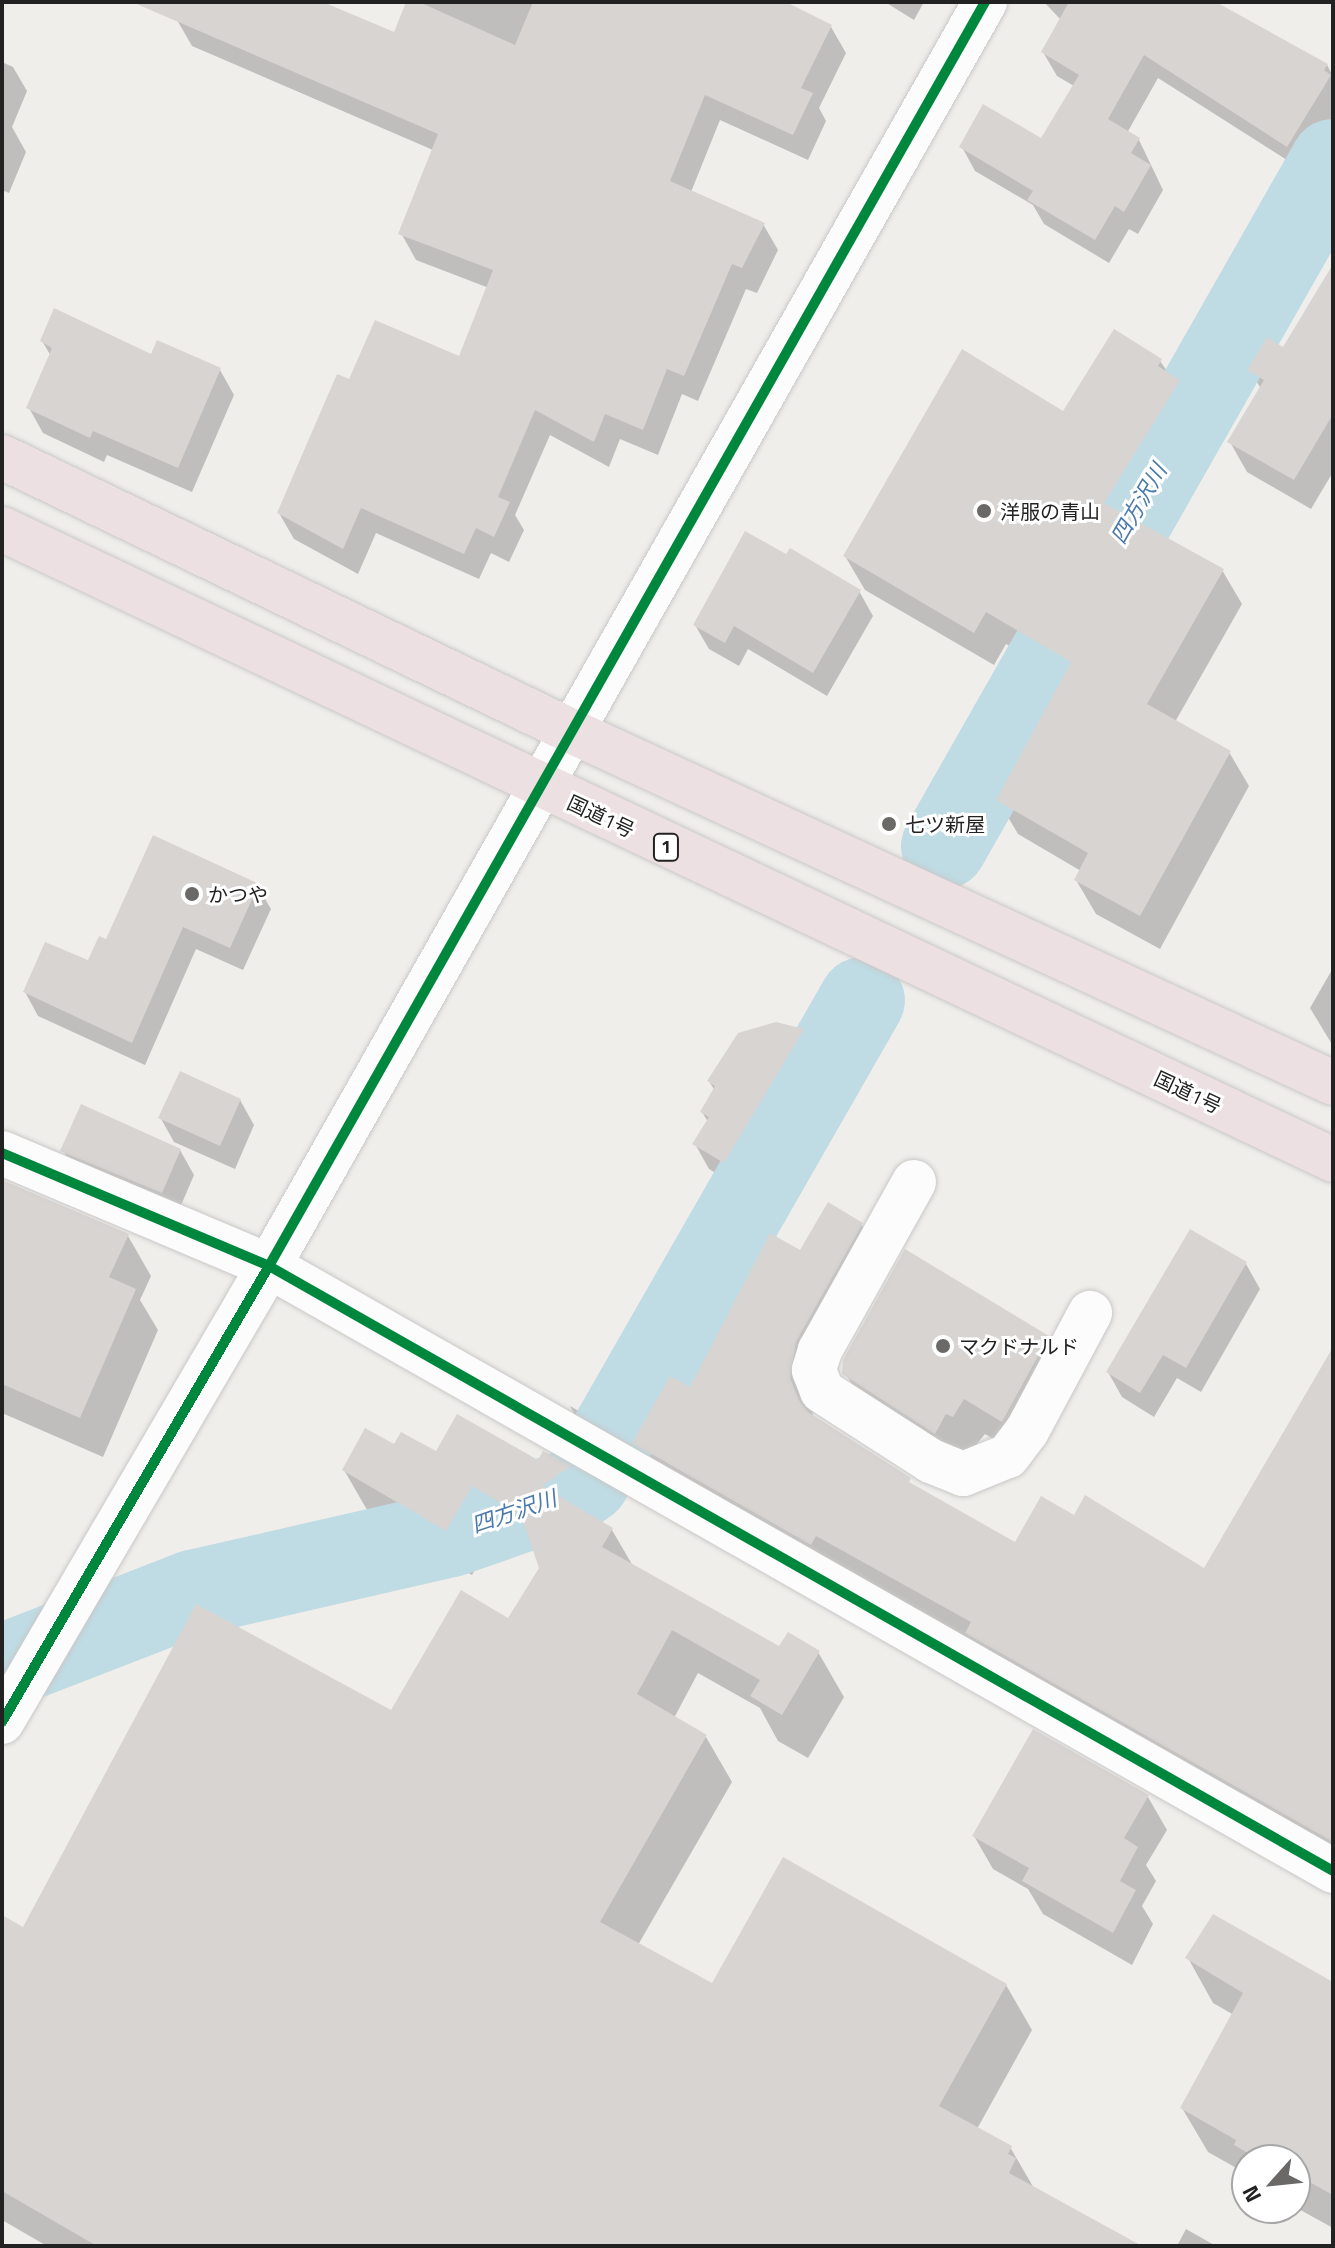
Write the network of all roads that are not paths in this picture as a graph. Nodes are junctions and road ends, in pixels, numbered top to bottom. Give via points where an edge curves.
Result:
1 (985, 2) edge
2 (2, 457) edge
3 (2, 529) edge
4 (571, 731) junction
5 (542, 789) junction
6 (1333, 1083) edge
7 (2, 1153) edge
8 (1333, 1160) edge
9 (914, 1182) dead end
10 (269, 1266) junction
11 (1090, 1313) dead end
12 (2, 1722) edge
13 (1333, 1871) edge

1 - 4 street
2 - 4 highway
3 - 5 highway, 国道1号 / 1
4 - 5 street
4 - 6 highway
5 - 8 highway, 国道1号 / 1
5 - 10 street
7 - 10 street
9 - 11 street via 820,1350 814,1370 822,1391 931,1461 963,1474 1008,1456 1027,1431
10 - 12 street
10 - 13 street

